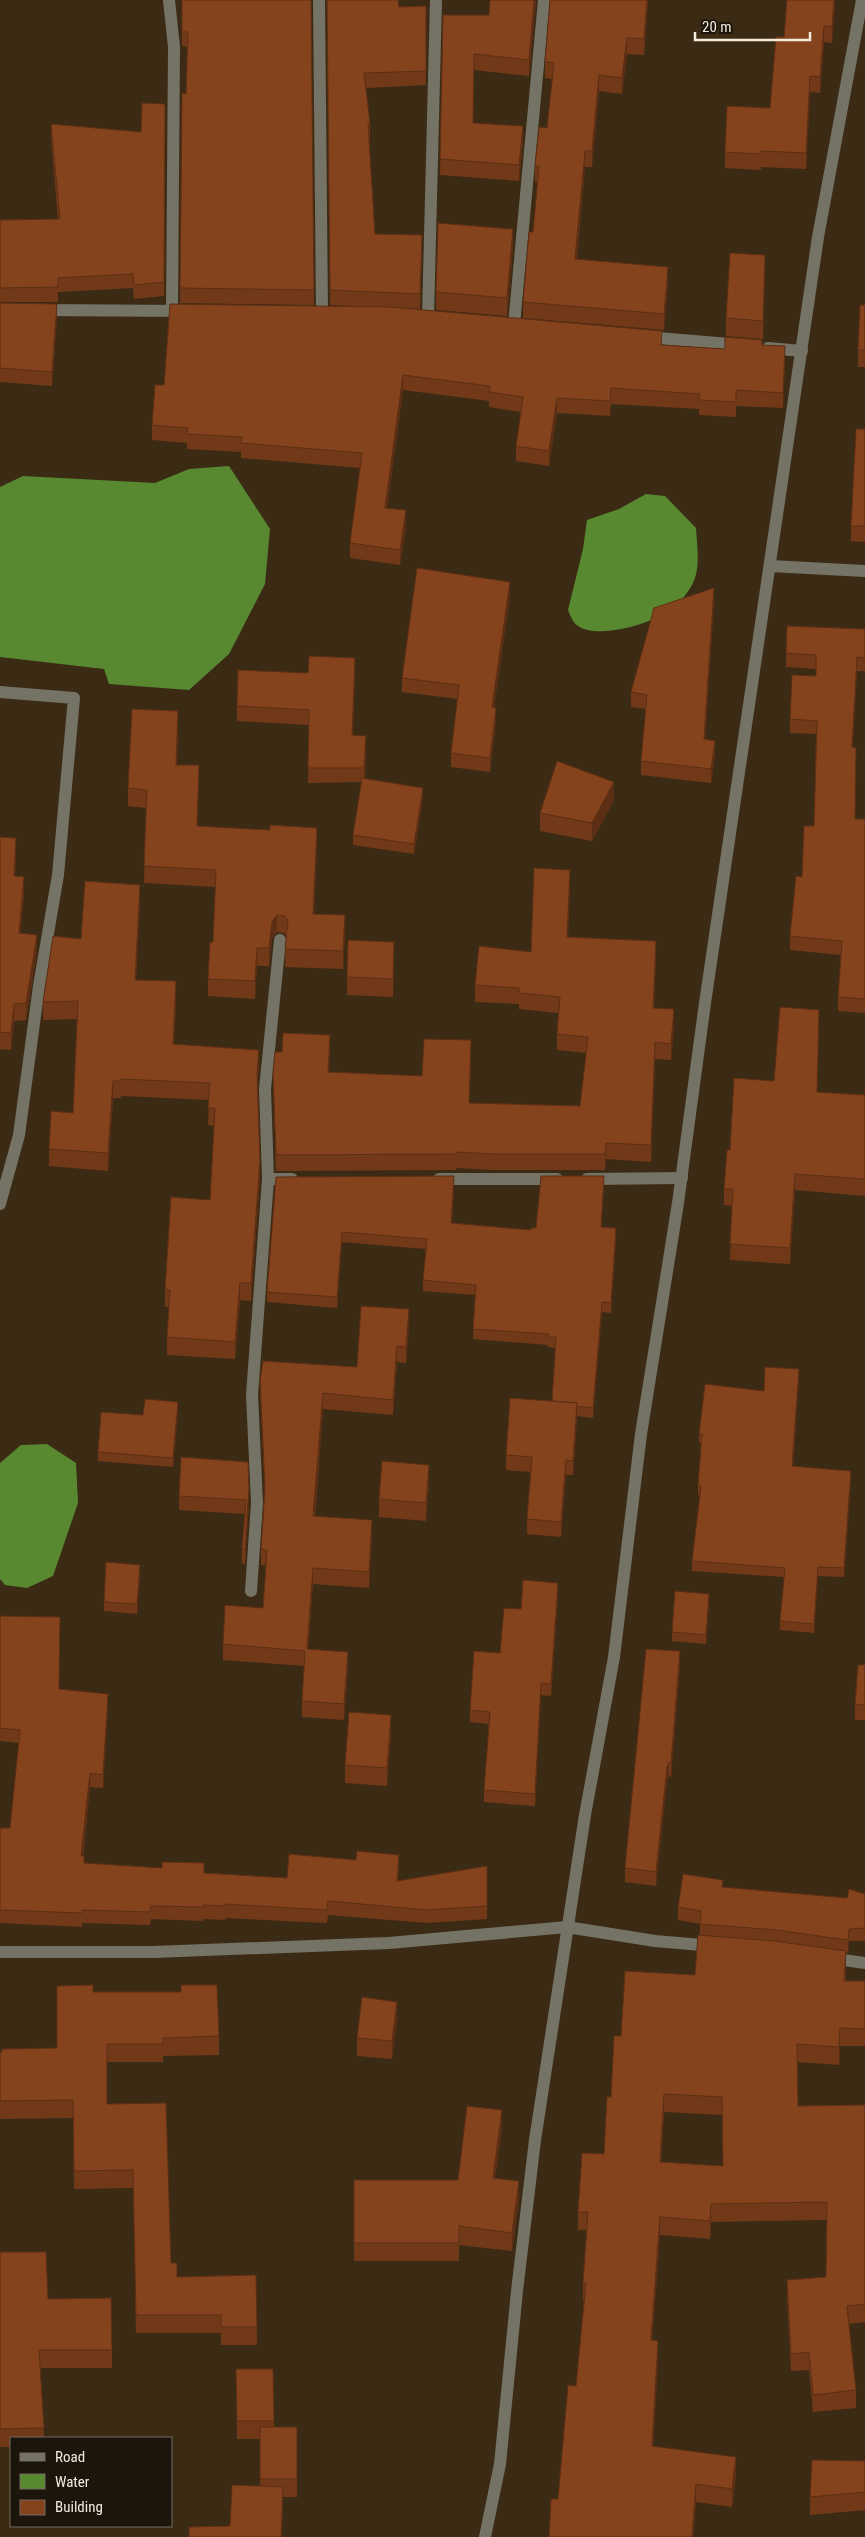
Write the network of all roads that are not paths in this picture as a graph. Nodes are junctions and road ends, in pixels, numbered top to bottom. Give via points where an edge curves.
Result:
1 (169, 0) edge
2 (319, 0) edge
3 (436, 0) edge
4 (544, 0) edge
5 (862, 0) edge
6 (29, 310) edge
7 (172, 311) junction
8 (202, 312) edge
9 (322, 313) edge
10 (428, 317) edge
11 (514, 325) edge
12 (633, 336) edge
13 (802, 351) junction
14 (770, 566) junction
15 (865, 570) edge
16 (0, 692) edge
17 (280, 940) dead end
18 (682, 1178) junction
19 (268, 1179) junction
20 (307, 1179) edge
21 (426, 1179) edge
22 (0, 1204) edge
23 (251, 1591) dead end
24 (568, 1927) junction
25 (729, 1947) edge
26 (0, 1952) edge
27 (820, 1957) edge
28 (865, 1963) edge
29 (485, 2537) edge

1 - 7 street via 174,47
2 - 9 street
3 - 10 street
4 - 11 street
5 - 13 street via 818,237
6 - 7 street
7 - 8 street
12 - 13 street
13 - 14 street
14 - 15 street
14 - 18 street
16 - 22 street via 74,698 58,875 19,1135
17 - 19 street via 265,1089
18 - 21 street
18 - 24 street via 641,1434 614,1657
19 - 20 street
19 - 23 street via 252,1395 257,1503
24 - 25 street via 655,1941
24 - 26 street via 390,1943 154,1952
24 - 29 street via 535,2140 500,2464
27 - 28 street

